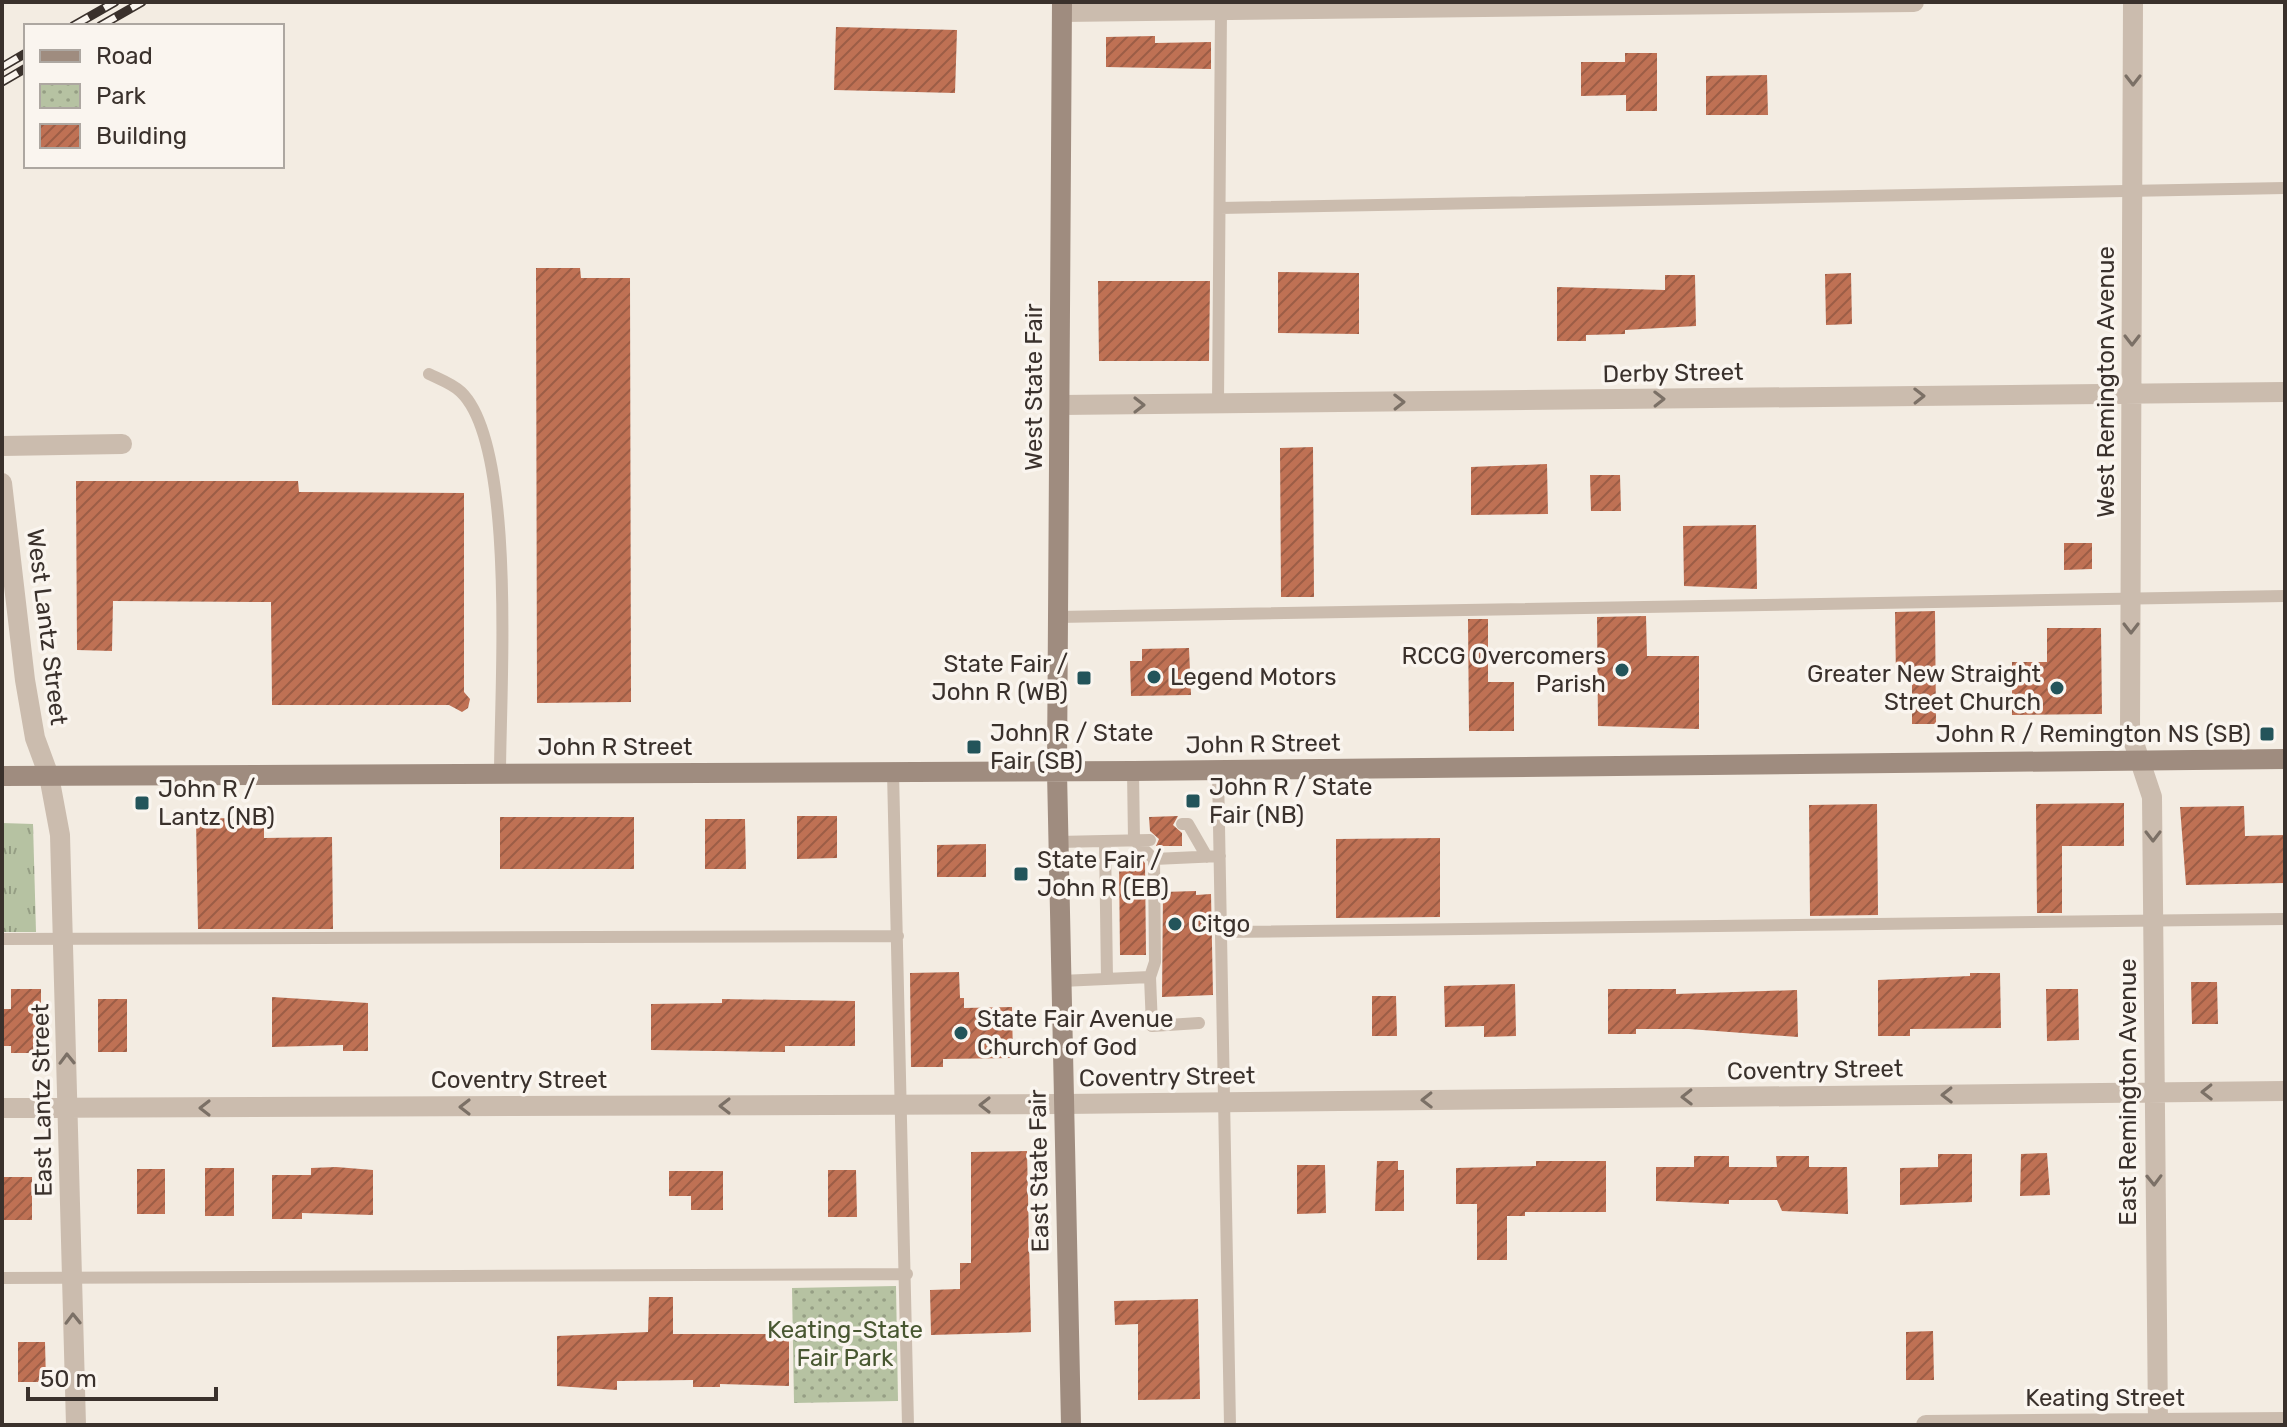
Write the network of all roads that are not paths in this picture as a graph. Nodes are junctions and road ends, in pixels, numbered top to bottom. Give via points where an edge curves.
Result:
1 (1914, 2) edge
2 (2133, 2) edge
3 (1812, 3) edge
4 (1062, 7) edge
5 (1221, 10) junction
6 (2285, 188) edge
7 (2133, 189) junction
8 (1220, 208) junction
9 (429, 374) dead end
10 (2285, 392) edge
11 (2132, 394) junction
12 (1218, 404) junction
13 (1061, 405) junction
14 (122, 444) dead end
15 (2, 446) edge
16 (2, 483) edge
17 (2285, 596) edge
18 (2131, 597) junction
19 (1057, 617) junction
20 (2285, 759) edge
21 (2140, 761) junction
22 (1133, 771) junction
23 (1218, 771) junction
24 (893, 772) junction
25 (1057, 772) junction
26 (500, 774) junction
27 (2, 776) edge
28 (49, 776) junction
29 (1149, 824) dead end
30 (1182, 824) dead end
31 (1134, 825) junction
32 (1182, 839) dead end
33 (1196, 839) junction
34 (1134, 840) junction
35 (1150, 840) dead end
36 (1105, 841) junction
37 (1058, 842) junction
38 (1213, 857) junction
39 (1154, 859) junction
40 (2285, 919) edge
41 (2153, 920) junction
42 (1221, 932) junction
43 (898, 936) junction
44 (65, 938) junction
45 (2, 939) edge
46 (1150, 977) junction
47 (1107, 979) junction
48 (1061, 981) junction
49 (1199, 1023) dead end
50 (2285, 1091) edge
51 (2153, 1092) junction
52 (1224, 1102) junction
53 (1063, 1104) junction
54 (902, 1105) junction
55 (2, 1108) edge
56 (68, 1108) junction
57 (907, 1274) junction
58 (2, 1278) edge
59 (72, 1278) junction
60 (2285, 1422) edge
61 (2158, 1424) edge
62 (76, 1425) edge
63 (908, 1425) edge
64 (1071, 1425) edge
65 (1230, 1425) edge
66 (1926, 1425) edge

1 - 3 street
2 -> 7 street, West Remington Avenue
3 - 5 street
4 - 5 street
4 - 13 main road, West State Fair
5 - 8 lane
6 - 7 lane
7 - 8 lane
7 -> 11 street, West Remington Avenue
8 - 12 lane
9 - 26 lane via 461,392 490,447 500,519
10 - 11 street, Derby Street
12 -> 11 street, Derby Street
11 - 18 street, West Remington Avenue
13 -> 12 street, Derby Street
13 - 19 main road, West State Fair
14 - 15 street
16 - 28 street, West Lantz Street via 25,680 35,738
17 - 18 lane
18 - 19 lane
18 -> 21 street, West Remington Avenue via 2130,731
19 - 25 main road, West State Fair
20 - 21 main road, John R Street
21 - 23 main road, John R Street
21 -> 41 street, East Remington Avenue via 2152,797
22 - 23 main road, John R Street
22 - 25 main road, John R Street
22 - 31 lane
23 - 38 lane
24 - 25 main road, John R Street
24 - 26 main road, John R Street
24 - 43 lane
25 - 37 main road, East State Fair
26 - 28 main road, John R Street
27 - 28 main road, John R Street
28 - 44 street, East Lantz Street via 60,835
29 - 31 lane
30 - 33 lane via 1188,824
31 - 34 lane
32 - 33 lane
33 - 38 lane
34 - 35 lane
34 - 36 lane
34 - 39 lane
36 - 37 lane
36 - 47 lane via 1113,925
37 - 48 main road, East State Fair
38 - 39 lane
38 - 42 lane
39 - 46 lane via 1155,962
40 - 41 lane
41 - 42 lane
41 - 51 street, East Remington Avenue
42 - 52 lane
43 - 44 lane
43 - 54 lane
44 - 45 lane
56 -> 44 street, East Lantz Street
46 - 47 lane
46 - 49 lane via 1152,1026
47 - 48 lane
48 - 53 main road, East State Fair
50 -> 51 street, Coventry Street
51 -> 52 street, Coventry Street
51 -> 61 street, East Remington Avenue
52 - 53 street, Coventry Street
52 - 65 lane
53 -> 54 street, Coventry Street
53 - 64 main road, East State Fair
54 -> 56 street, Coventry Street
54 - 57 lane
55 - 56 street, Coventry Street
56 - 59 street, East Lantz Street
57 - 59 lane
57 - 63 lane
58 - 59 lane
62 -> 59 street, East Lantz Street
60 - 61 street, Keating Street
61 - 66 street, Keating Street

